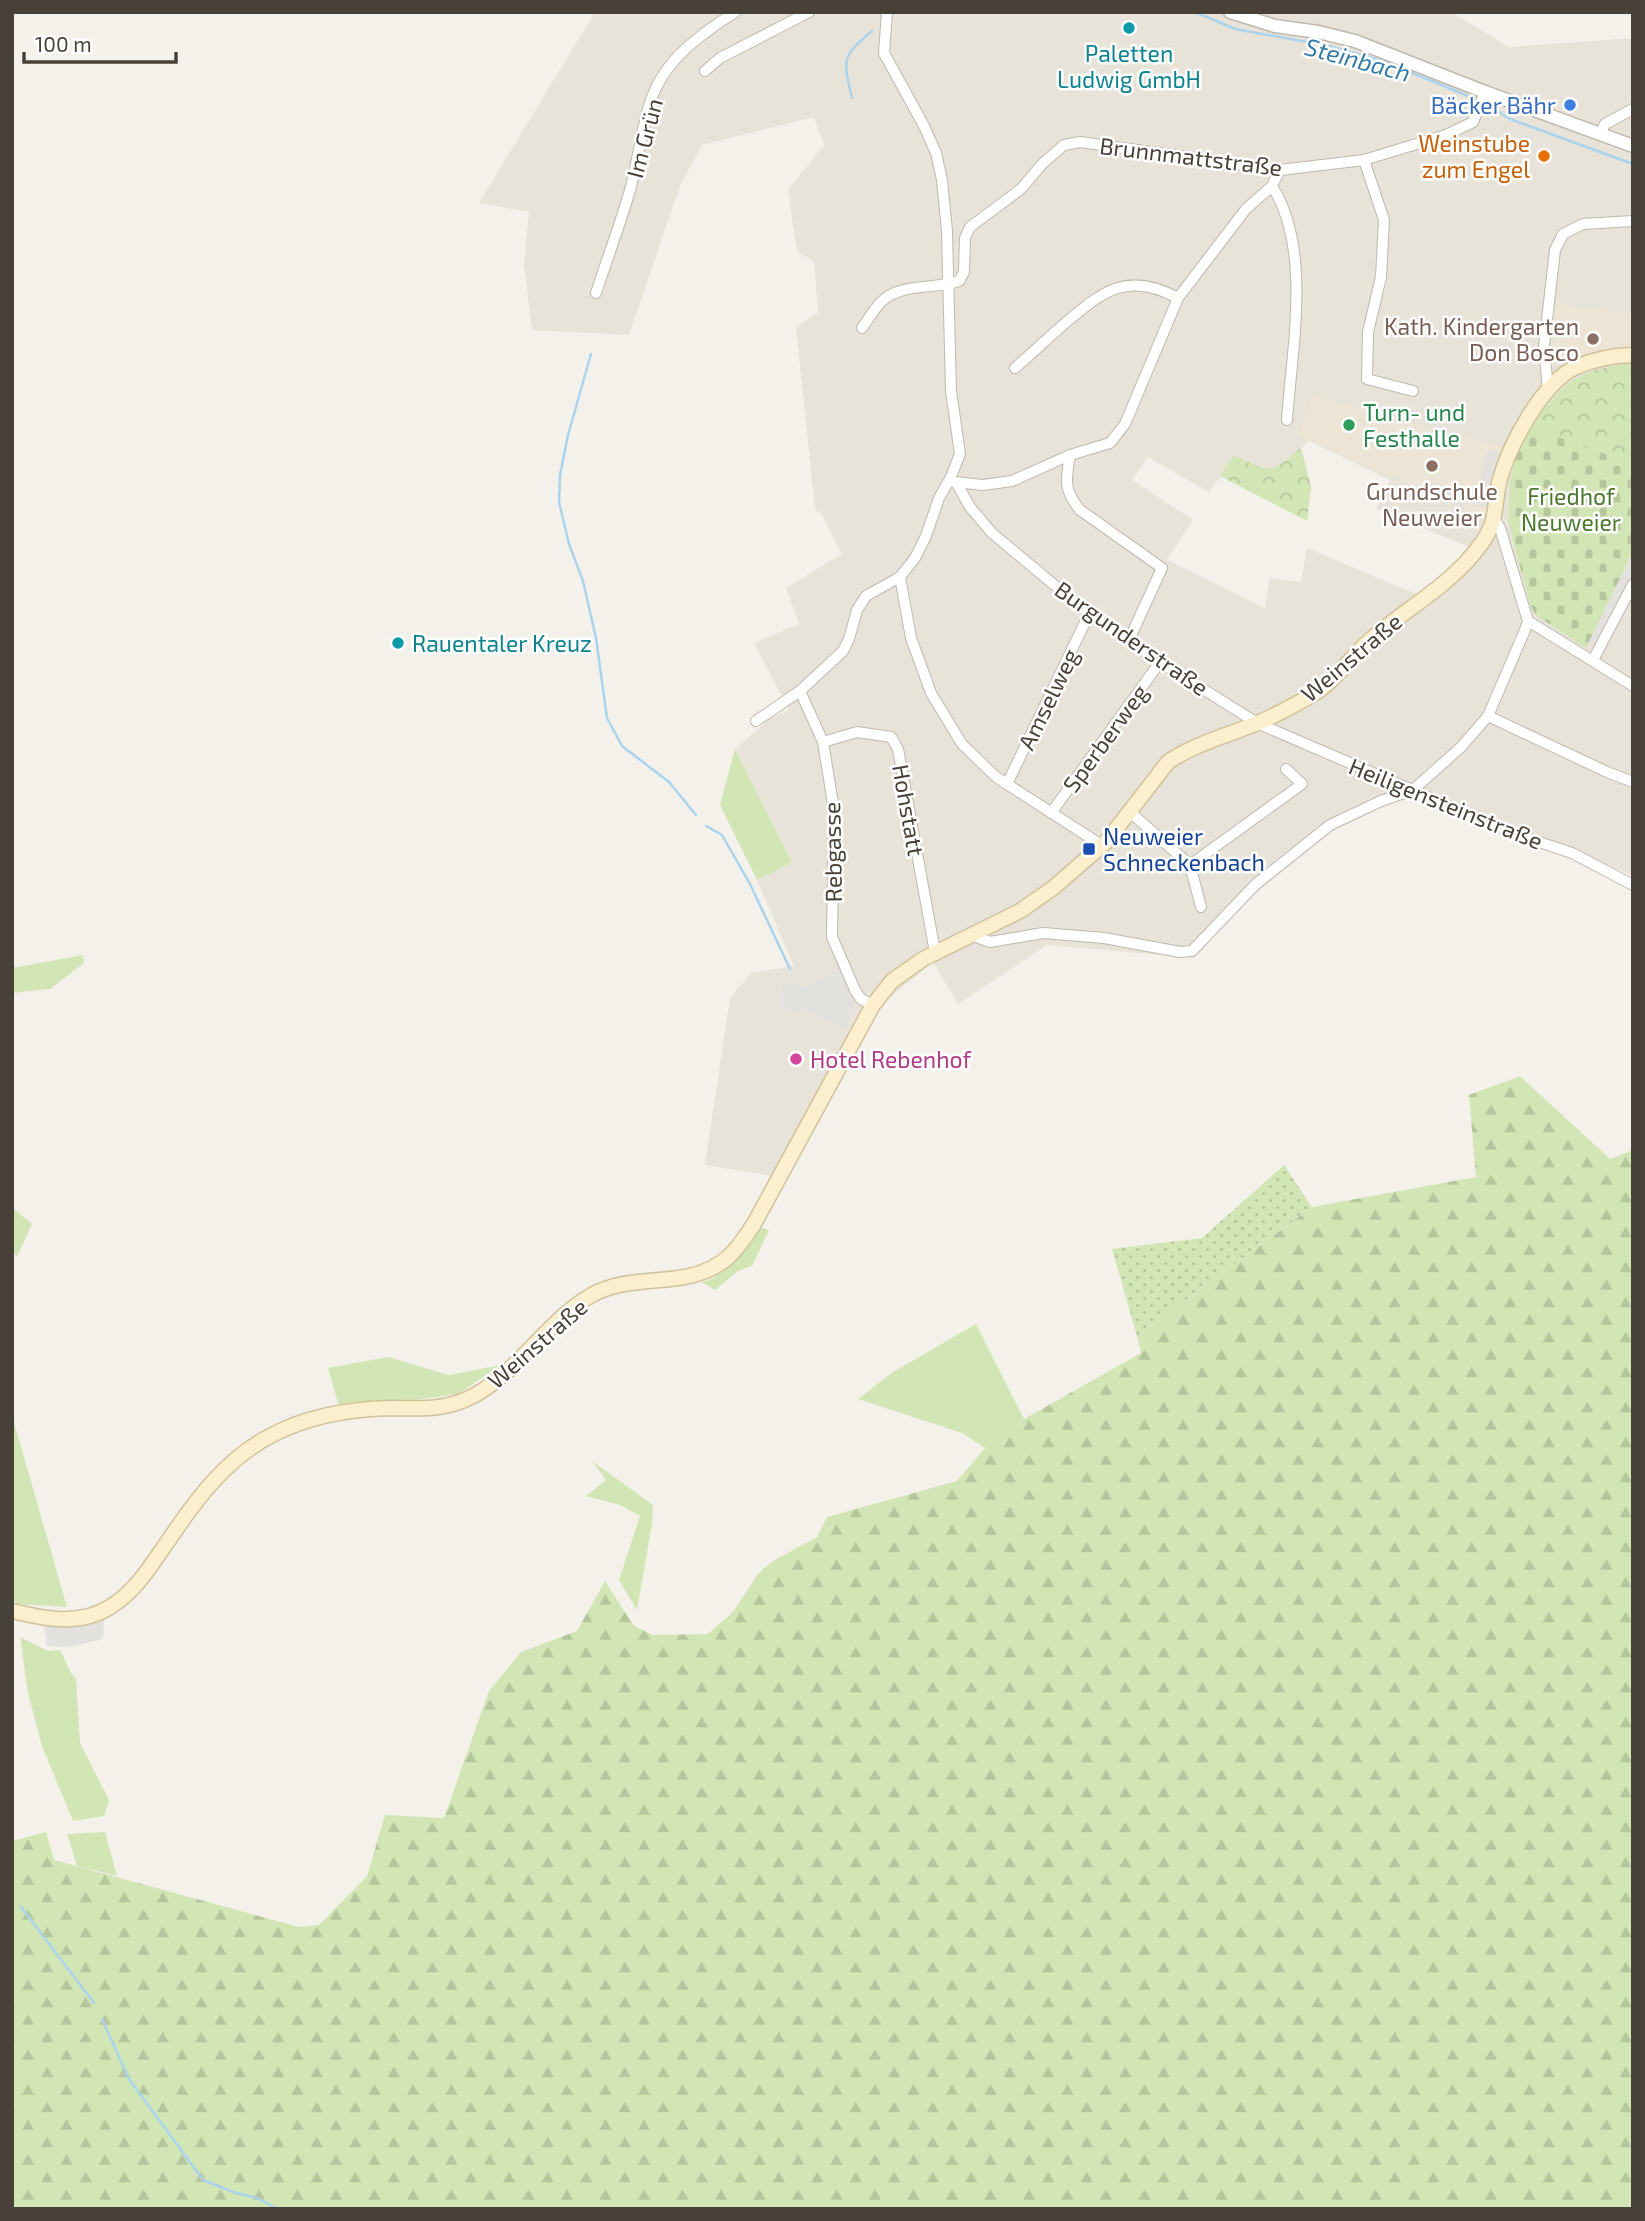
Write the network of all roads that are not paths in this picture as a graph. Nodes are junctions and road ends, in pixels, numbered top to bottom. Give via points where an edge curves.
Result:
1 (735, 12) edge
2 (809, 12) edge
3 (887, 12) edge
4 (1230, 12) edge
5 (705, 71) dead end
6 (1485, 92) junction
7 (1633, 109) edge
8 (1600, 134) junction
9 (1633, 146) edge
10 (1364, 160) junction
11 (1280, 170) junction
12 (1272, 186) junction
13 (1633, 221) edge
14 (947, 285) junction
15 (596, 293) dead end
16 (1178, 298) junction
17 (862, 328) dead end
18 (1633, 355) edge
19 (1015, 368) dead end
20 (1413, 391) dead end
21 (1548, 391) junction
22 (1287, 420) dead end
23 (1070, 455) junction
24 (953, 482) junction
25 (1495, 520) junction
26 (900, 578) junction
27 (1633, 584) edge
28 (1088, 614) junction
29 (1528, 621) junction
30 (1129, 640) junction
31 (1593, 660) junction
32 (1160, 662) junction
33 (1633, 686) edge
34 (800, 691) junction
35 (1488, 716) junction
36 (756, 721) dead end
37 (1257, 723) junction
38 (823, 742) junction
39 (1286, 769) dead end
40 (1633, 782) edge
41 (1007, 784) junction
42 (1413, 790) junction
43 (1130, 812) junction
44 (1051, 813) junction
45 (1103, 846) junction
46 (1190, 865) junction
47 (1633, 885) edge
48 (1201, 907) dead end
49 (971, 935) junction
50 (935, 952) junction
51 (873, 1005) junction
52 (12, 1611) edge

1 - 15 street, Im Grün via 683,50 663,75 651,100 630,190
2 - 5 street via 720,58
3 - 14 street via 884,53 924,126 942,180
4 - 6 street via 1355,41
6 - 8 street
6 - 10 street, Brunnmattstraße via 1473,122
7 - 8 street via 1605,124
8 - 9 street
10 - 11 street, Brunnmattstraße
10 - 20 street via 1384,220 1381,277 1368,332 1367,379
11 - 12 street
11 - 14 street, Brunnmattstraße via 1080,142 1064,145 1021,189 970,227 965,237 964,272 959,281
12 - 16 street via 1247,209
12 - 22 street via 1283,203 1296,257
13 - 21 street via 1583,224 1563,234 1555,250 1544,346
14 - 17 street via 891,294
14 - 24 street via 951,391 960,454
16 - 19 street via 1150,285 1126,286 1098,295
16 - 23 street via 1125,424 1110,443
18 - 21 main road, Weinstraße via 1574,368
21 - 25 main road, Weinstraße via 1509,454 1499,482
23 - 24 street via 1012,481 984,485
23 - 30 street via 1066,481 1080,510 1162,568
24 - 26 street via 939,498 926,536
24 - 28 street, Burgunderstraße via 992,533
25 - 29 street
25 - 37 main road, Weinstraße via 1481,545 1454,575 1369,641 1311,696
26 - 34 street via 866,596 843,651
26 - 41 street via 911,638 931,693 962,744
27 - 31 street
28 - 30 street, Burgunderstraße
28 - 41 street, Amselweg
29 - 31 street
29 - 35 street
30 - 32 street, Burgunderstraße
31 - 33 street
32 - 37 street, Burgunderstraße
32 - 44 street, Sperberweg
34 - 36 street
34 - 38 street, Rebgasse
35 - 40 street
35 - 42 street
37 - 42 street, Heiligensteinstraße
37 - 43 main road, Weinstraße via 1182,752 1168,762
38 - 50 street, Hohstatt via 857,732 891,737 898,749
38 - 51 street, Rebgasse via 834,810 832,937 855,990
39 - 46 street via 1302,784
41 - 44 street
42 - 47 street, Heiligensteinstraße via 1512,833 1572,853
42 - 49 street via 1330,825 1256,884 1192,951 1043,933 990,942
43 - 45 main road, Weinstraße
43 - 46 street
44 - 45 street
45 - 49 main road, Weinstraße via 1020,911
46 - 48 street
49 - 50 main road, Weinstraße
50 - 51 main road, Weinstraße via 892,981
51 - 52 main road, Weinstraße via 755,1222 727,1259 695,1275 625,1282 588,1297 477,1394 454,1404 347,1412 309,1419 272,1435 237,1456 208,1486 144,1576 110,1608 66,1620

